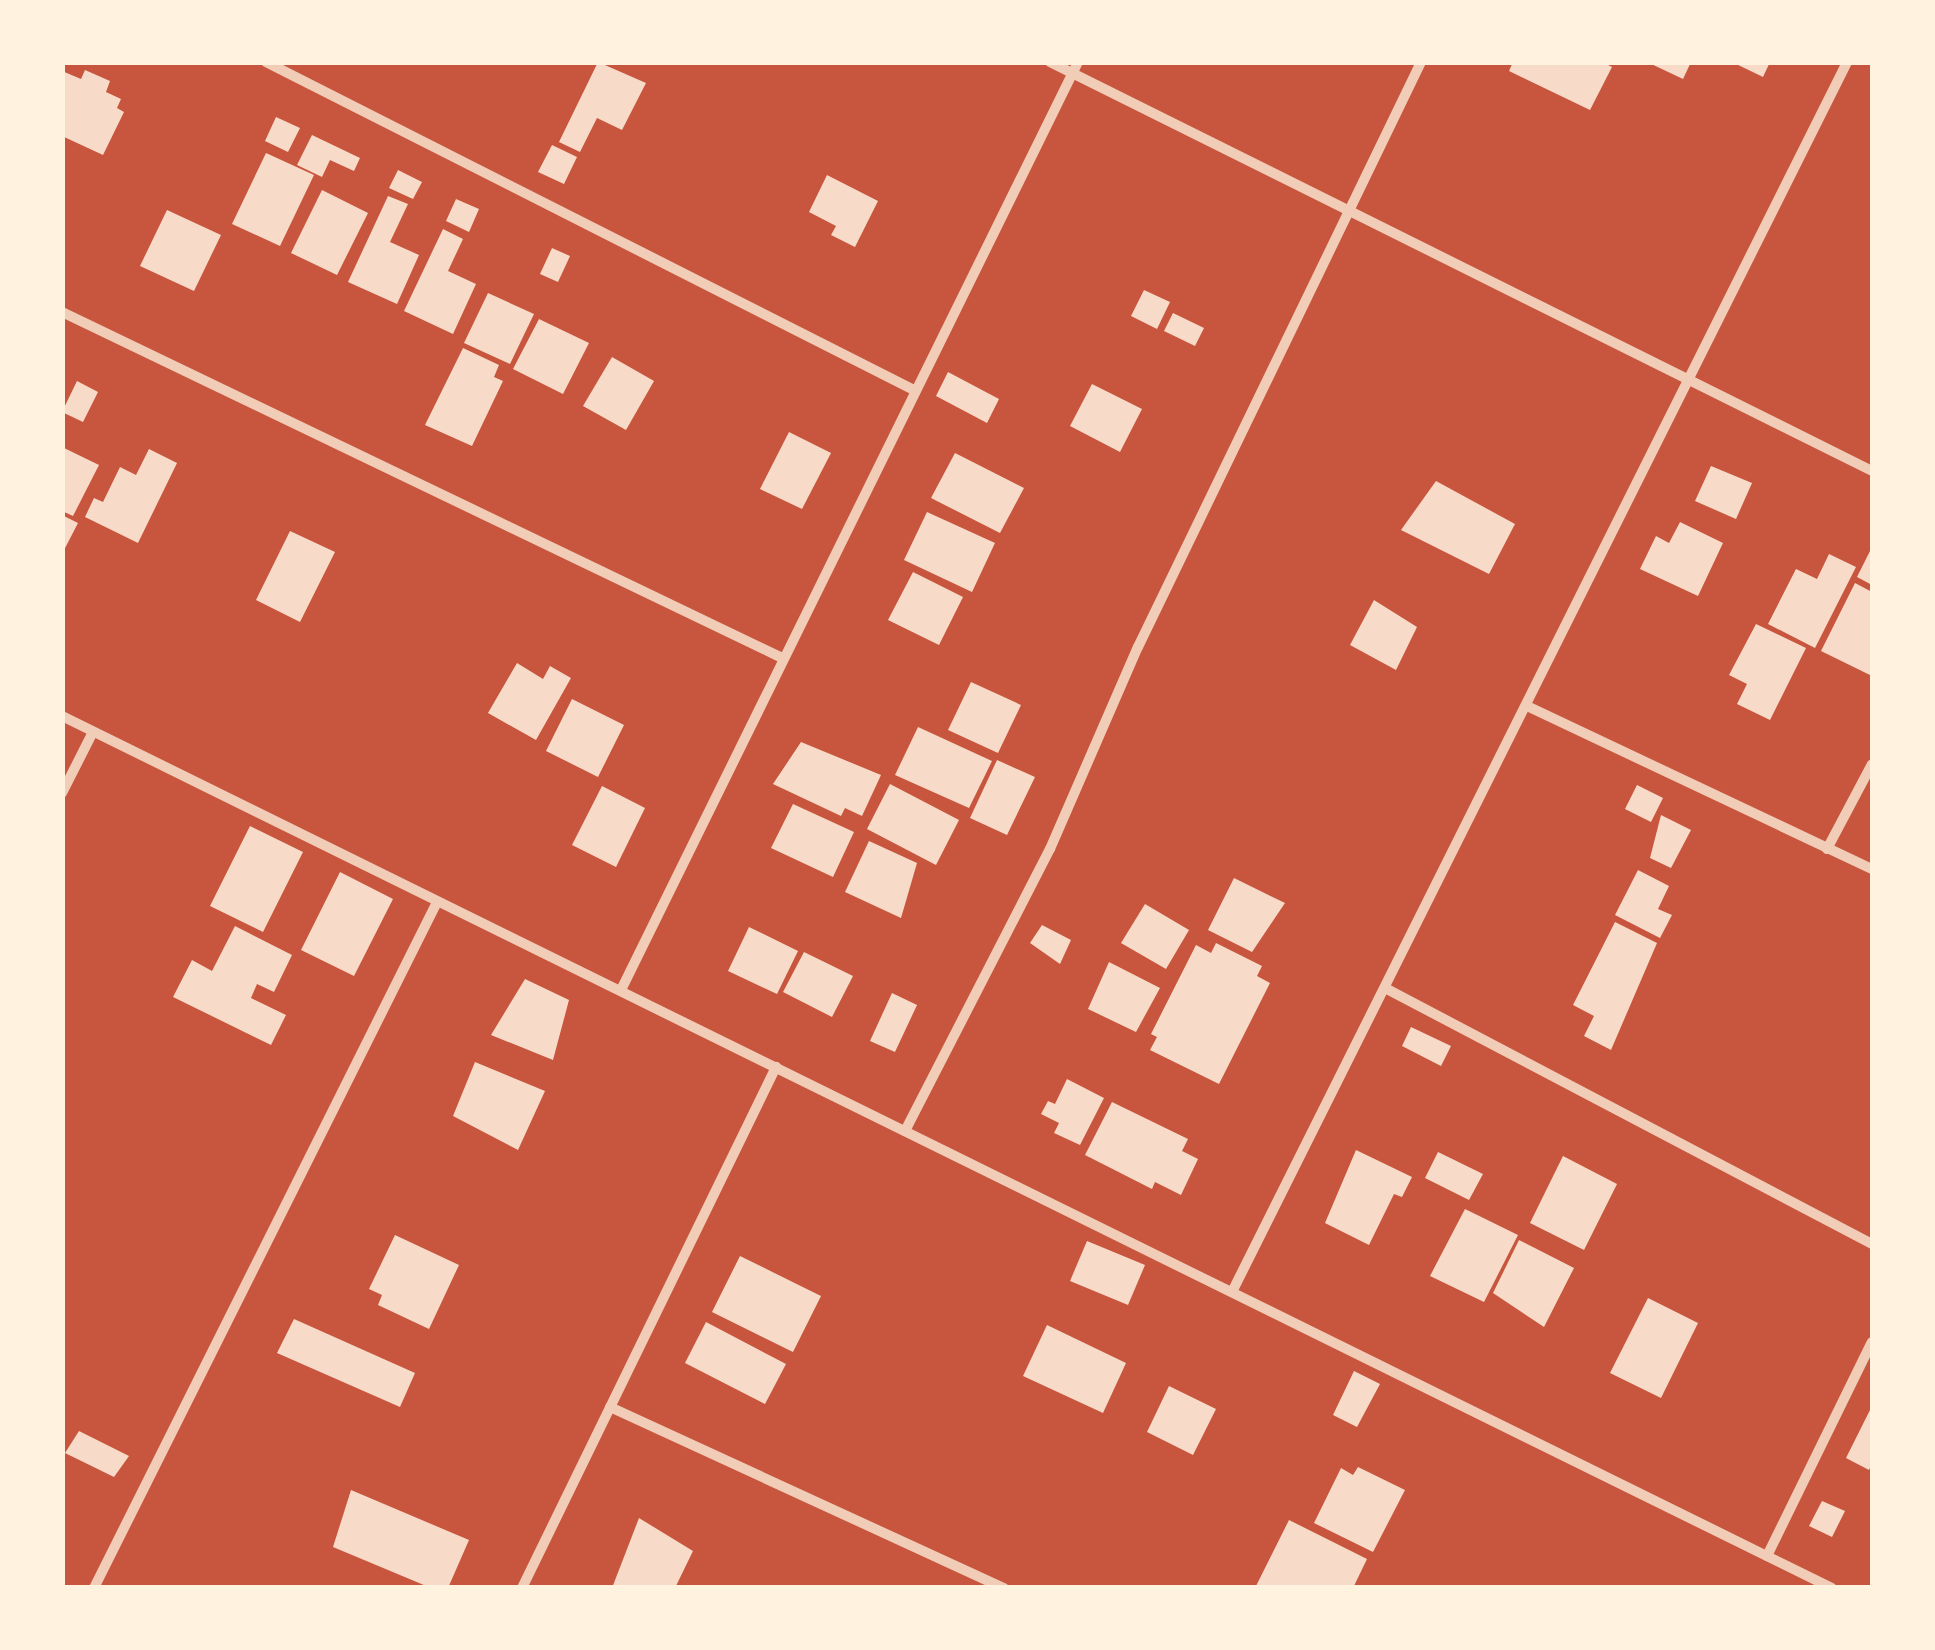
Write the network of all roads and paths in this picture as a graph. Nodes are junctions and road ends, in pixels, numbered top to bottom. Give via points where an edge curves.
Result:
1 (266, 62) edge
2 (1050, 62) edge
3 (1421, 62) edge
4 (1847, 62) edge
5 (1075, 68) edge
6 (1349, 211) junction
7 (62, 312) edge
8 (1689, 381) junction
9 (912, 390) junction
10 (1872, 471) edge
11 (780, 657) junction
12 (1527, 706) junction
13 (62, 716) edge
14 (93, 732) junction
15 (1872, 764) edge
16 (62, 793) edge
17 (1827, 849) junction
18 (1872, 869) edge
19 (437, 902) junction
20 (1384, 988) junction
21 (621, 990) junction
22 (776, 1067) junction
23 (904, 1131) junction
24 (1872, 1244) edge
25 (1232, 1292) junction
26 (1872, 1342) edge
27 (610, 1407) junction
28 (1767, 1556) junction
29 (94, 1588) edge
30 (522, 1588) edge
31 (1004, 1588) edge
32 (1832, 1588) edge

1 - 9 street
2 - 5 street
3 - 6 street
4 - 8 street
5 - 6 street
5 - 9 street
6 - 8 street
6 - 23 street via 1138,647 1050,849
7 - 11 street
8 - 10 street
8 - 12 street
9 - 11 street
11 - 21 street
12 - 17 street
12 - 20 street
13 - 14 street
14 - 16 street
14 - 19 street
15 - 17 street
17 - 18 street
19 - 21 street
19 - 29 street
20 - 24 street
20 - 25 street
21 - 22 street
22 - 23 street
22 - 27 street
23 - 25 street
25 - 28 street
26 - 28 street
27 - 30 street
27 - 31 street
28 - 32 street

